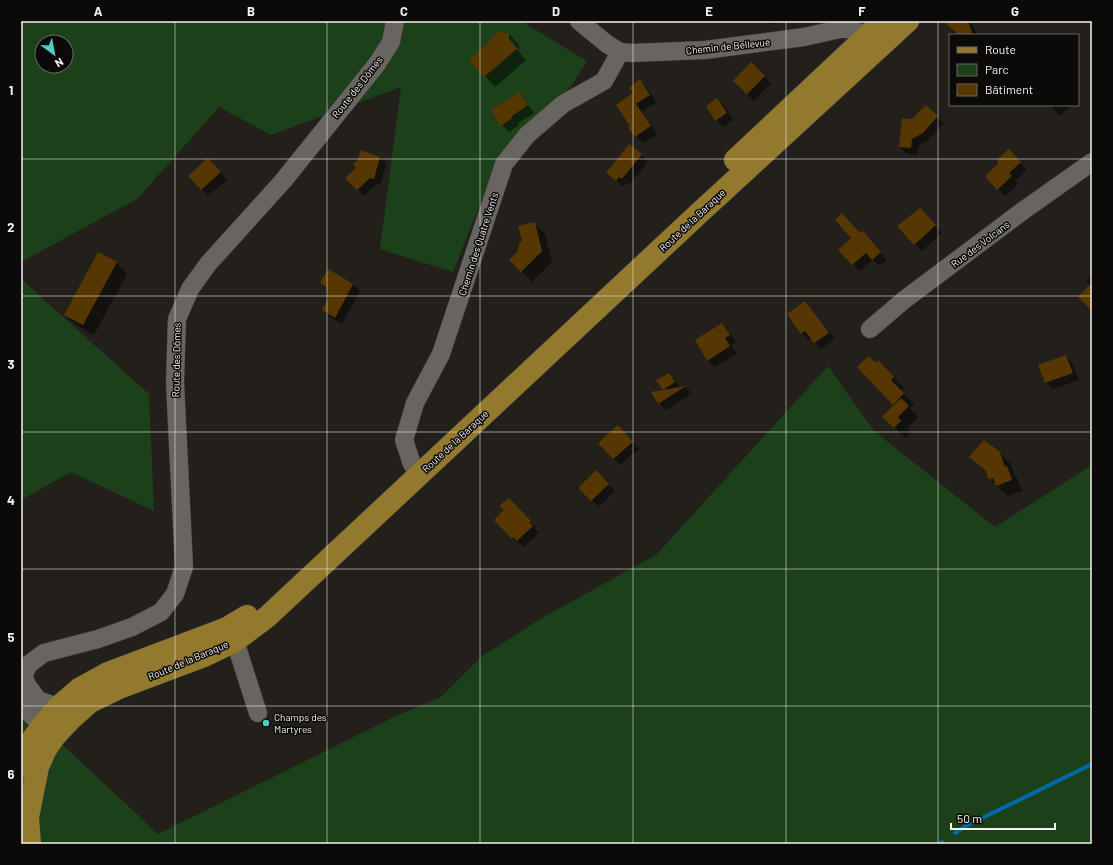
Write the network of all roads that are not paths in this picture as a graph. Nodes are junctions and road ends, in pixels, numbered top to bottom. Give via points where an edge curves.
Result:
1 (395, 21) edge
2 (579, 21) edge
3 (908, 21) edge
4 (878, 34) edge
5 (620, 52) junction
6 (1092, 162) edge
7 (870, 329) dead end
8 (416, 469) junction
9 (235, 641) junction
10 (22, 678) edge
11 (21, 696) edge
12 (64, 713) junction
13 (258, 713) dead end
14 (45, 728) junction
15 (21, 765) edge
16 (21, 795) edge
17 (21, 836) edge
18 (22, 844) edge
19 (30, 844) edge

1 - 10 street, Route des Dômes via 391,42 377,64 283,181 208,264 190,288 177,319 175,382 184,567 175,594 160,612 132,627 44,653 29,664
2 - 5 street via 598,38
3 - 4 main road, Route de la Baraque
4 - 5 street, Chemin de Bellevue via 840,29 804,37 705,50
4 - 8 main road, Route de la Baraque via 702,210
5 - 8 street, Chemin des Quatre Vents via 604,81 563,104 527,135 504,164 441,354 415,403 404,440
6 - 7 street, Rue des Volcans via 904,300
8 - 9 main road, Route de la Baraque via 267,617
8 - 12 main road, Route de la Baraque via 254,611 227,628 108,673 79,689
9 - 12 main road, Route de la Baraque
9 - 13 street
10 - 12 street, Route des Dômes via 38,700
11 - 14 street via 26,710
12 - 14 main road, Route de la Baraque
12 - 19 main road, Route de la Baraque via 38,767 28,817
14 - 15 main road, Route de la Baraque via 32,740
14 - 16 street, Route de la Baraque via 29,761
17 - 18 street

